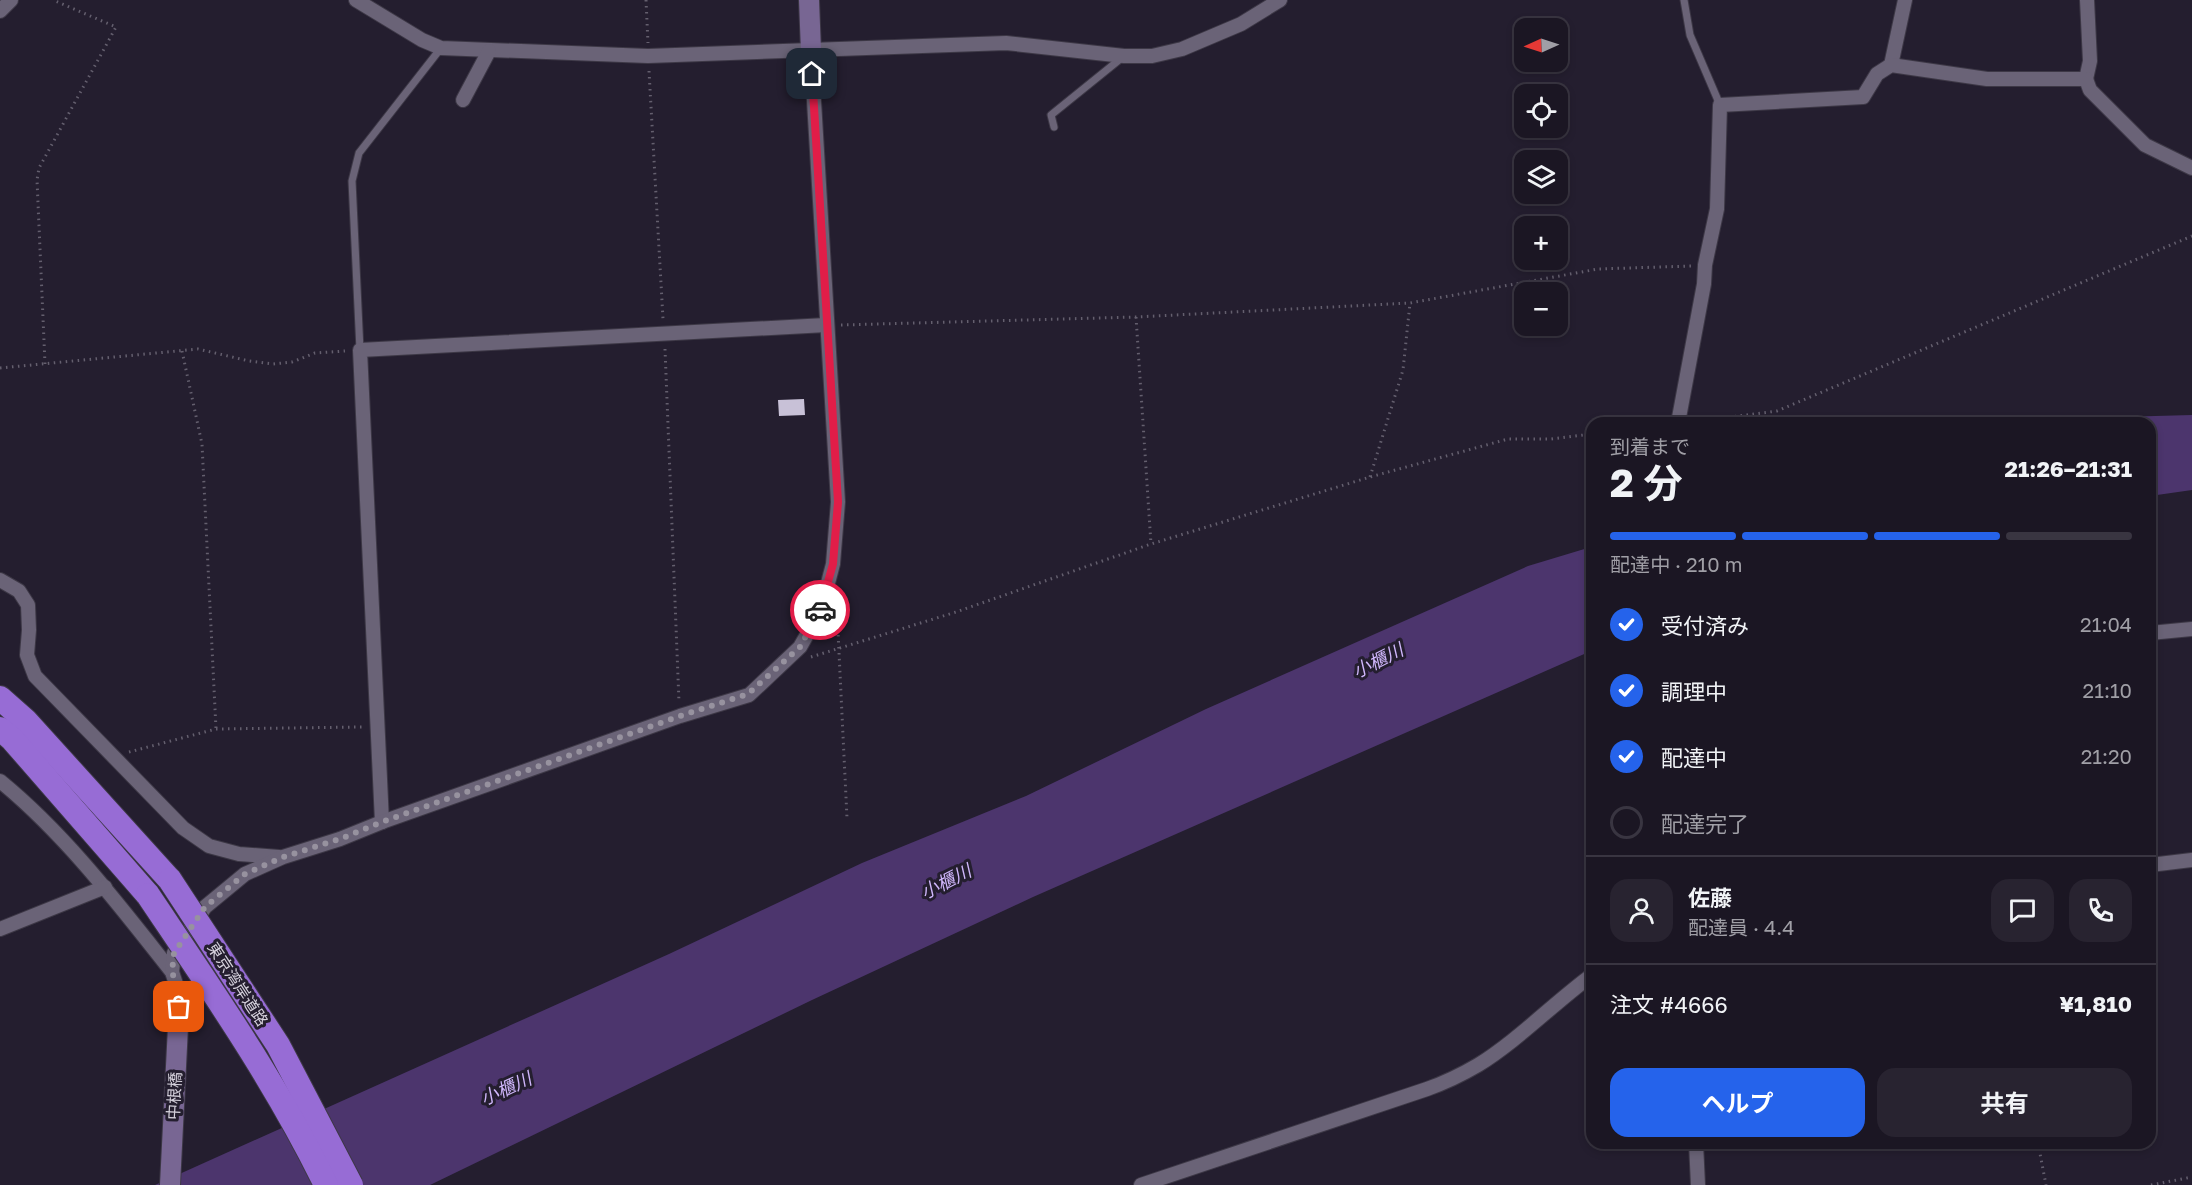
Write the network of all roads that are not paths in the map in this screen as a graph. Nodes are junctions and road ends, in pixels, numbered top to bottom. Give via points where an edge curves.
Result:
1 (11, 0) edge
2 (356, 0) edge
3 (809, 0) edge
4 (1280, 0) edge
5 (1684, 0) edge
6 (1905, 0) edge
7 (2087, 0) edge
8 (0, 11) edge
9 (441, 48) junction
10 (489, 51) junction
11 (811, 51) junction
12 (1124, 56) junction
13 (1891, 65) junction
14 (2086, 79) junction
15 (463, 100) dead end
16 (1720, 105) junction
17 (1054, 127) dead end
18 (2192, 168) edge
19 (826, 325) junction
20 (360, 350) junction
21 (1679, 417) edge
22 (0, 580) edge
23 (2192, 629) edge
24 (2156, 632) edge
25 (0, 698) edge
26 (0, 729) edge
27 (0, 781) edge
28 (382, 822) junction
29 (283, 857) junction
30 (2192, 860) edge
31 (2156, 864) edge
32 (105, 887) junction
33 (0, 929) edge
34 (172, 972) junction
35 (1586, 980) edge
36 (179, 1007) joint
37 (1696, 1149) edge
38 (170, 1185) edge
39 (326, 1185) edge
40 (351, 1185) edge
41 (1141, 1185) edge
42 (1698, 1185) edge

1 - 8 street
2 - 9 street
3 - 11 street
4 - 12 street via 1241,24 1182,49 1152,56
5 - 16 lane via 1690,35
6 - 13 street
7 - 14 street via 2090,61
9 - 10 street
9 - 20 lane via 359,153 354,165
10 - 11 street via 648,56
10 - 15 street
11 - 12 street via 1006,43
11 - 19 street
12 - 17 lane via 1051,115
13 - 14 street via 1987,79
13 - 16 street via 1877,74 1863,97
14 - 18 street via 2090,90 2145,145
16 - 21 street via 1717,208
19 - 20 street
19 - 28 street via 838,502 833,564 823,602 800,647 748,694
20 - 28 street
22 - 29 street via 19,591 28,605 27,655 35,676 183,828 209,846 239,855
23 - 24 street
25 - 40 highway, 東京湾岸道路, bridge via 26,721 170,880 278,1045
26 - 39 highway, 東京湾岸道路, bridge via 148,895 251,1049
27 - 32 street
28 - 29 street
29 - 34 street via 245,874 205,907 174,953
30 - 31 street
32 - 33 street
32 - 34 street
34 - 36 street
35 - 41 street via 1479,1065 1457,1077
36 - 38 street, 中根橋
37 - 42 street

